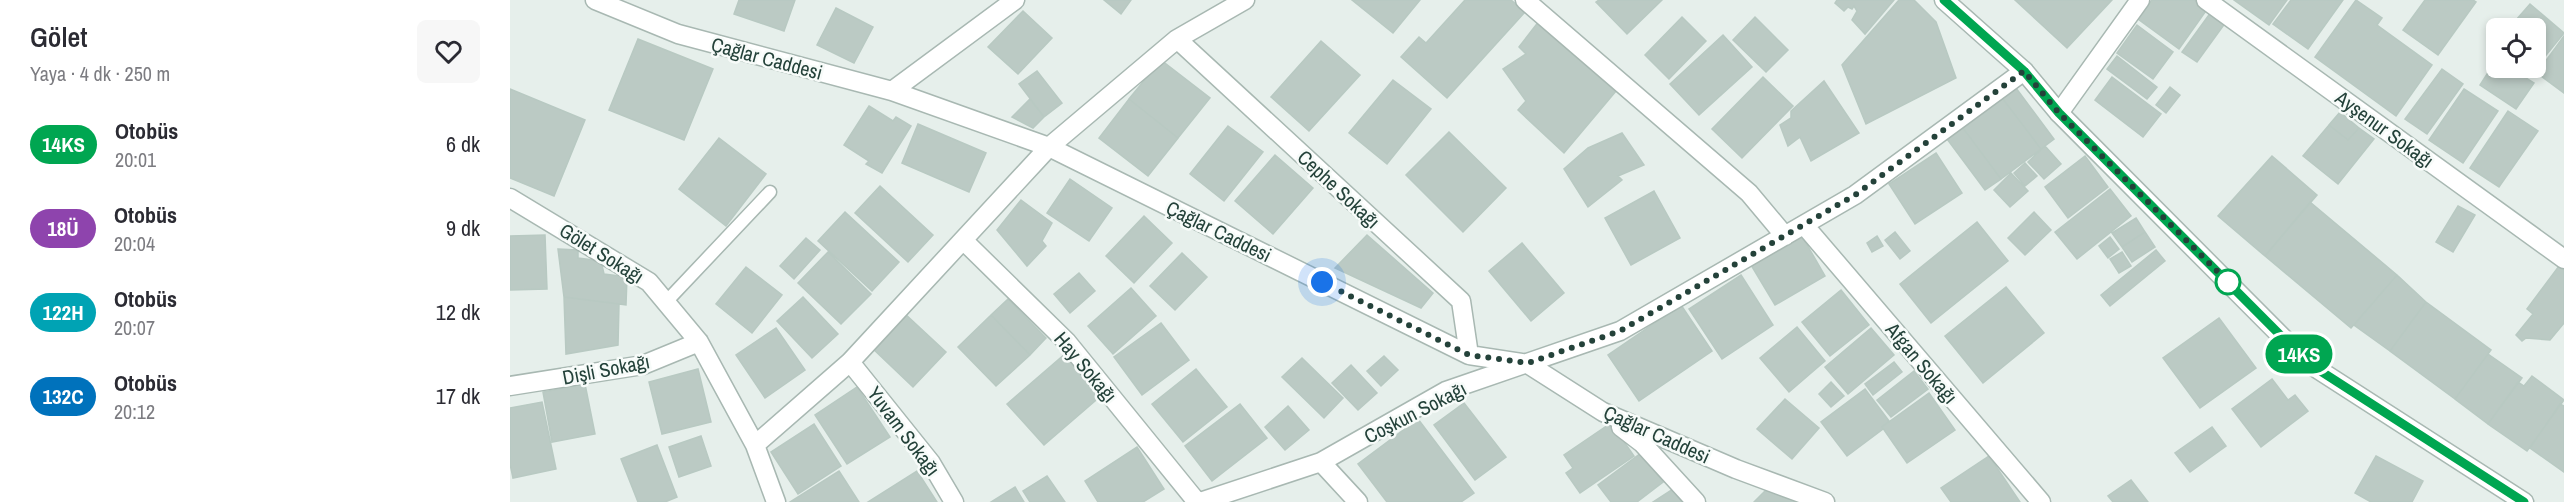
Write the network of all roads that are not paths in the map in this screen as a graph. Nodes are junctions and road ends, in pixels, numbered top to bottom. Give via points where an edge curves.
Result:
1 (595, 0) edge
2 (1015, 0) edge
3 (1245, 0) edge
4 (1525, 0) edge
5 (1944, 0) edge
6 (2140, 0) edge
7 (2206, 0) edge
8 (1177, 39) junction
9 (2024, 71) junction
10 (892, 91) junction
11 (2059, 113) junction
12 (1049, 147) junction
13 (770, 192) dead end
14 (510, 198) edge
15 (1804, 225) junction
16 (1785, 236) junction
17 (964, 241) junction
18 (2564, 259) edge
19 (666, 302) junction
20 (699, 342) junction
21 (1469, 355) junction
22 (850, 362) junction
23 (1528, 363) junction
24 (510, 386) edge
25 (1603, 412) junction
26 (755, 445) junction
27 (1321, 462) junction
28 (776, 502) edge
29 (954, 502) edge
30 (1199, 502) edge
31 (1358, 502) edge
32 (1696, 502) edge
33 (1825, 502) edge
34 (2041, 502) edge
35 (2524, 502) edge

1 - 10 street, Çağlar Caddesi via 678,34
2 - 10 street
3 - 8 street
4 - 16 street via 1749,193
5 - 9 street
6 - 11 street
7 - 18 street, Ayşenur Sokağı
8 - 12 street
8 - 21 street, Cephe Sokağı via 1461,301
9 - 11 street
9 - 15 street, Coşkun Sokağı via 1855,195
10 - 12 street, Çağlar Caddesi
11 - 35 street via 2308,363
12 - 17 street
12 - 21 street, Çağlar Caddesi
13 - 19 lane
14 - 19 street, Gölet Sokağı via 649,282
15 - 16 street, Coşkun Sokağı
15 - 34 street, Afgan Sokağı
16 - 23 street, Coşkun Sokağı via 1620,331
17 - 22 street
17 - 30 street, Hay Sokağı via 1067,342
19 - 20 street, Gölet Sokağı
20 - 24 street, Dişli Sokağı via 643,365
20 - 26 street, Gölet Sokağı
21 - 23 street, Çağlar Caddesi
22 - 26 street
22 - 29 street, Yuvam Sokağı via 932,463
23 - 25 street, Çağlar Caddesi
23 - 27 street, Coşkun Sokağı via 1446,391
25 - 32 street via 1642,443
25 - 33 street, Çağlar Caddesi
26 - 28 street, Gölet Sokağı
27 - 30 street, Coşkun Sokağı
27 - 31 street

